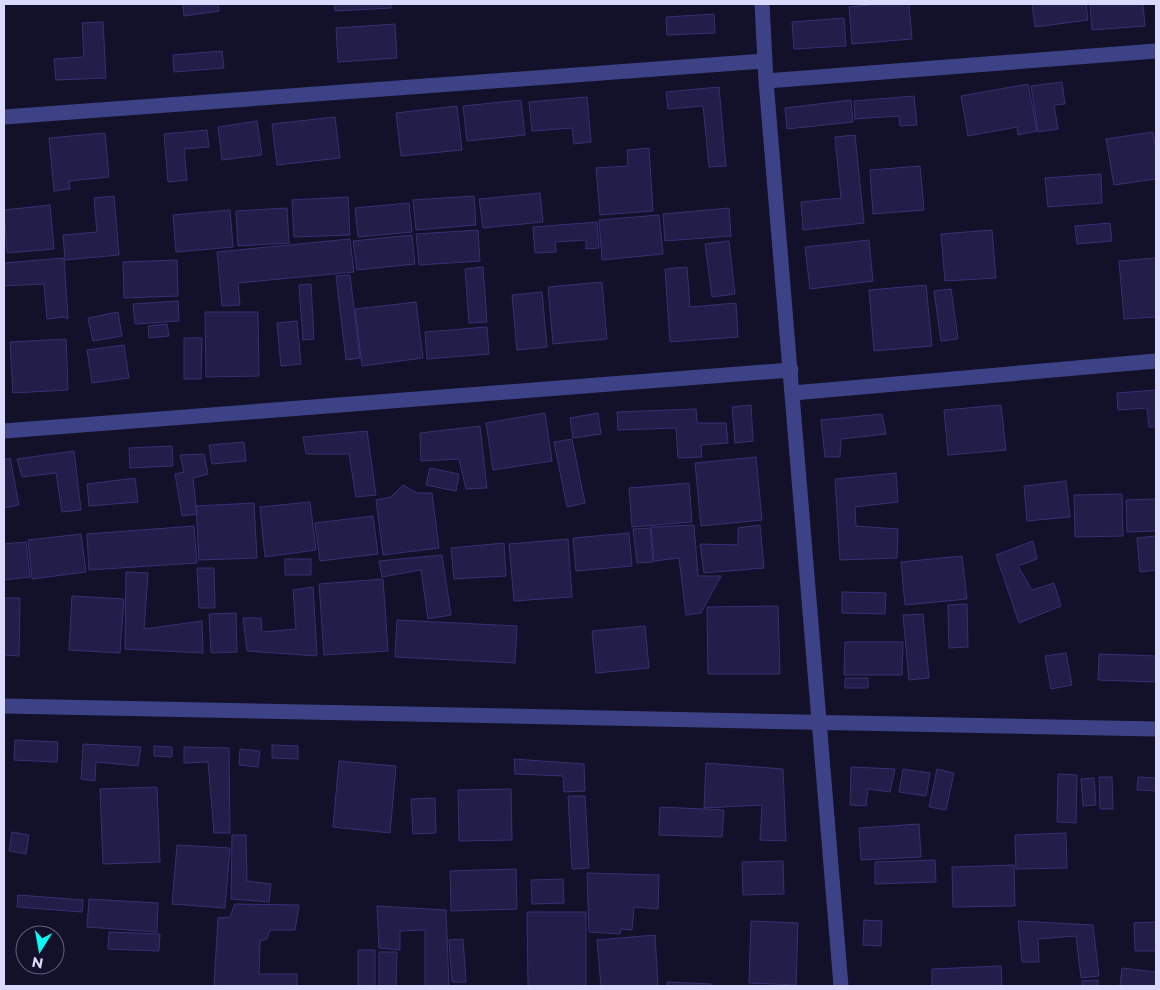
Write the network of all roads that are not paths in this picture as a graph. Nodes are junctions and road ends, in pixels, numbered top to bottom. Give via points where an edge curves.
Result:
1 (762, 4) edge
2 (1156, 51) edge
3 (765, 61) junction
4 (766, 81) junction
5 (4, 117) edge
6 (1156, 361) edge
7 (791, 370) junction
8 (793, 393) junction
9 (4, 431) edge
10 (4, 706) edge
11 (821, 723) junction
12 (1156, 730) edge
13 (841, 986) edge

1 - 3 street
2 - 4 street
3 - 4 street
3 - 5 street
4 - 7 street
6 - 8 street
7 - 8 street
7 - 9 street
8 - 11 street
10 - 11 street
11 - 12 street
11 - 13 street

